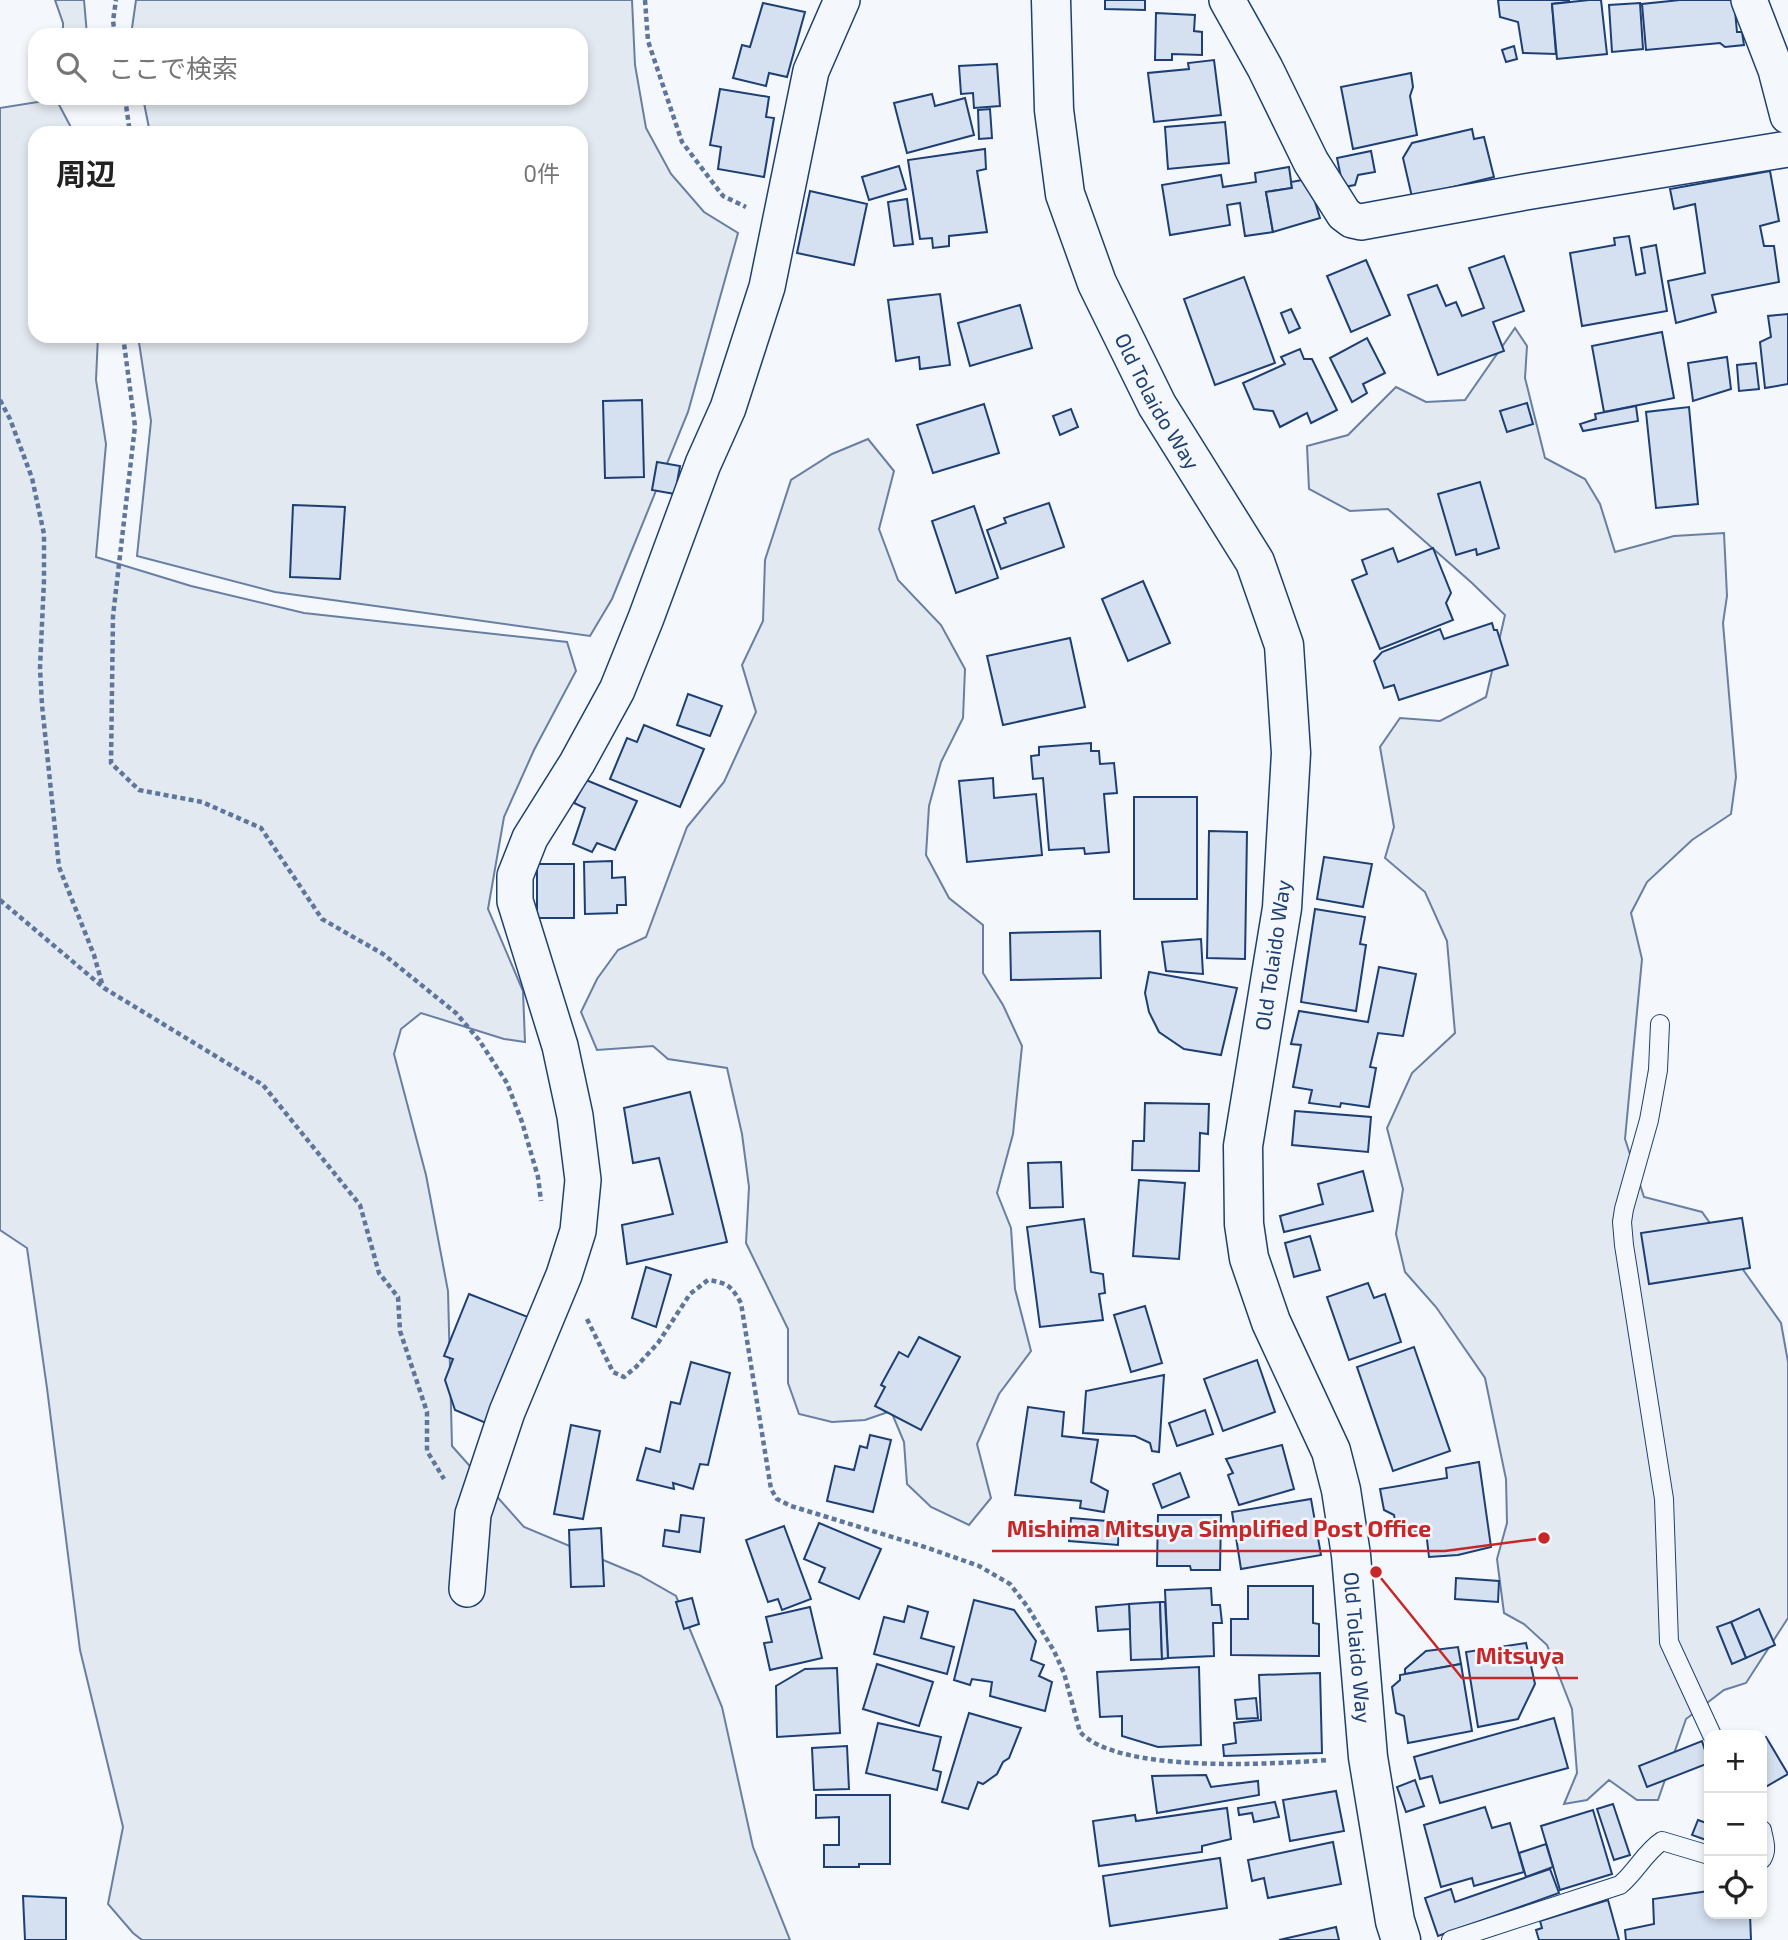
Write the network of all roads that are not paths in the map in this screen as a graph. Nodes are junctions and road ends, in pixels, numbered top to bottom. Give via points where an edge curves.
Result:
1 (842, 0) edge
2 (1051, 0) edge
3 (1227, 0) edge
4 (1749, 0) edge
5 (1788, 116) edge
6 (1788, 149) edge
7 (1660, 1024) dead end
8 (467, 1589) dead end
9 (1710, 1730) edge
10 (1704, 1854) edge
11 (1401, 1940) edge
12 (1451, 1940) edge

1 - 8 street via 811,71 767,287 728,408 617,690 530,838 515,876 515,901 560,1046 583,1180 578,1231 564,1275 507,1412 473,1514
2 - 11 street, Old Tolaido Way via 1054,110 1065,194 1097,283 1157,405 1255,562 1284,645 1292,753 1282,908 1243,1146 1244,1224 1249,1258 1271,1322 1331,1451 1341,1490 1368,1757
3 - 6 street via 1311,162 1337,205 1353,220
4 - 5 street
7 - 9 lane via 1658,1070 1624,1209 1623,1234 1664,1499 1669,1642
10 - 12 lane via 1662,1841 1620,1885

